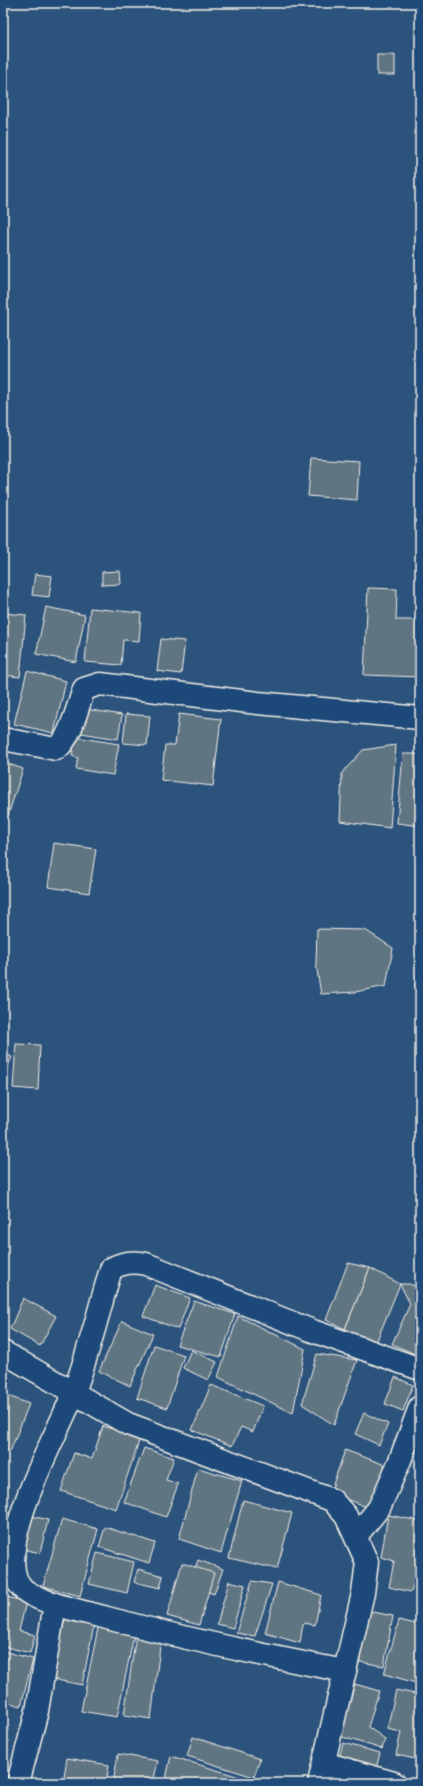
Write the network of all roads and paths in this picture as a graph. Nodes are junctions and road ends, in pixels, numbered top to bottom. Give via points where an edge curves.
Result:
1 (420, 718) edge
2 (3, 738) edge
3 (3, 1352) edge
4 (420, 1369) edge
5 (74, 1392) junction
6 (420, 1407) edge
7 (356, 1536) junction
8 (55, 1604) junction
9 (345, 1671) junction
10 (321, 1773) edge
11 (18, 1783) edge
12 (394, 1783) edge

1 - 2 street via 258,703 100,684 84,689 66,738 56,749
3 - 5 street
4 - 5 street via 310,1330 136,1262 111,1269
5 - 7 street via 128,1424 332,1500 346,1516
5 - 8 street via 23,1502 12,1542 12,1562 16,1579 26,1592
6 - 7 street via 379,1508
7 - 9 street via 367,1562
8 - 9 street via 187,1639
8 - 11 street via 36,1711
9 - 10 street
10 - 12 street

